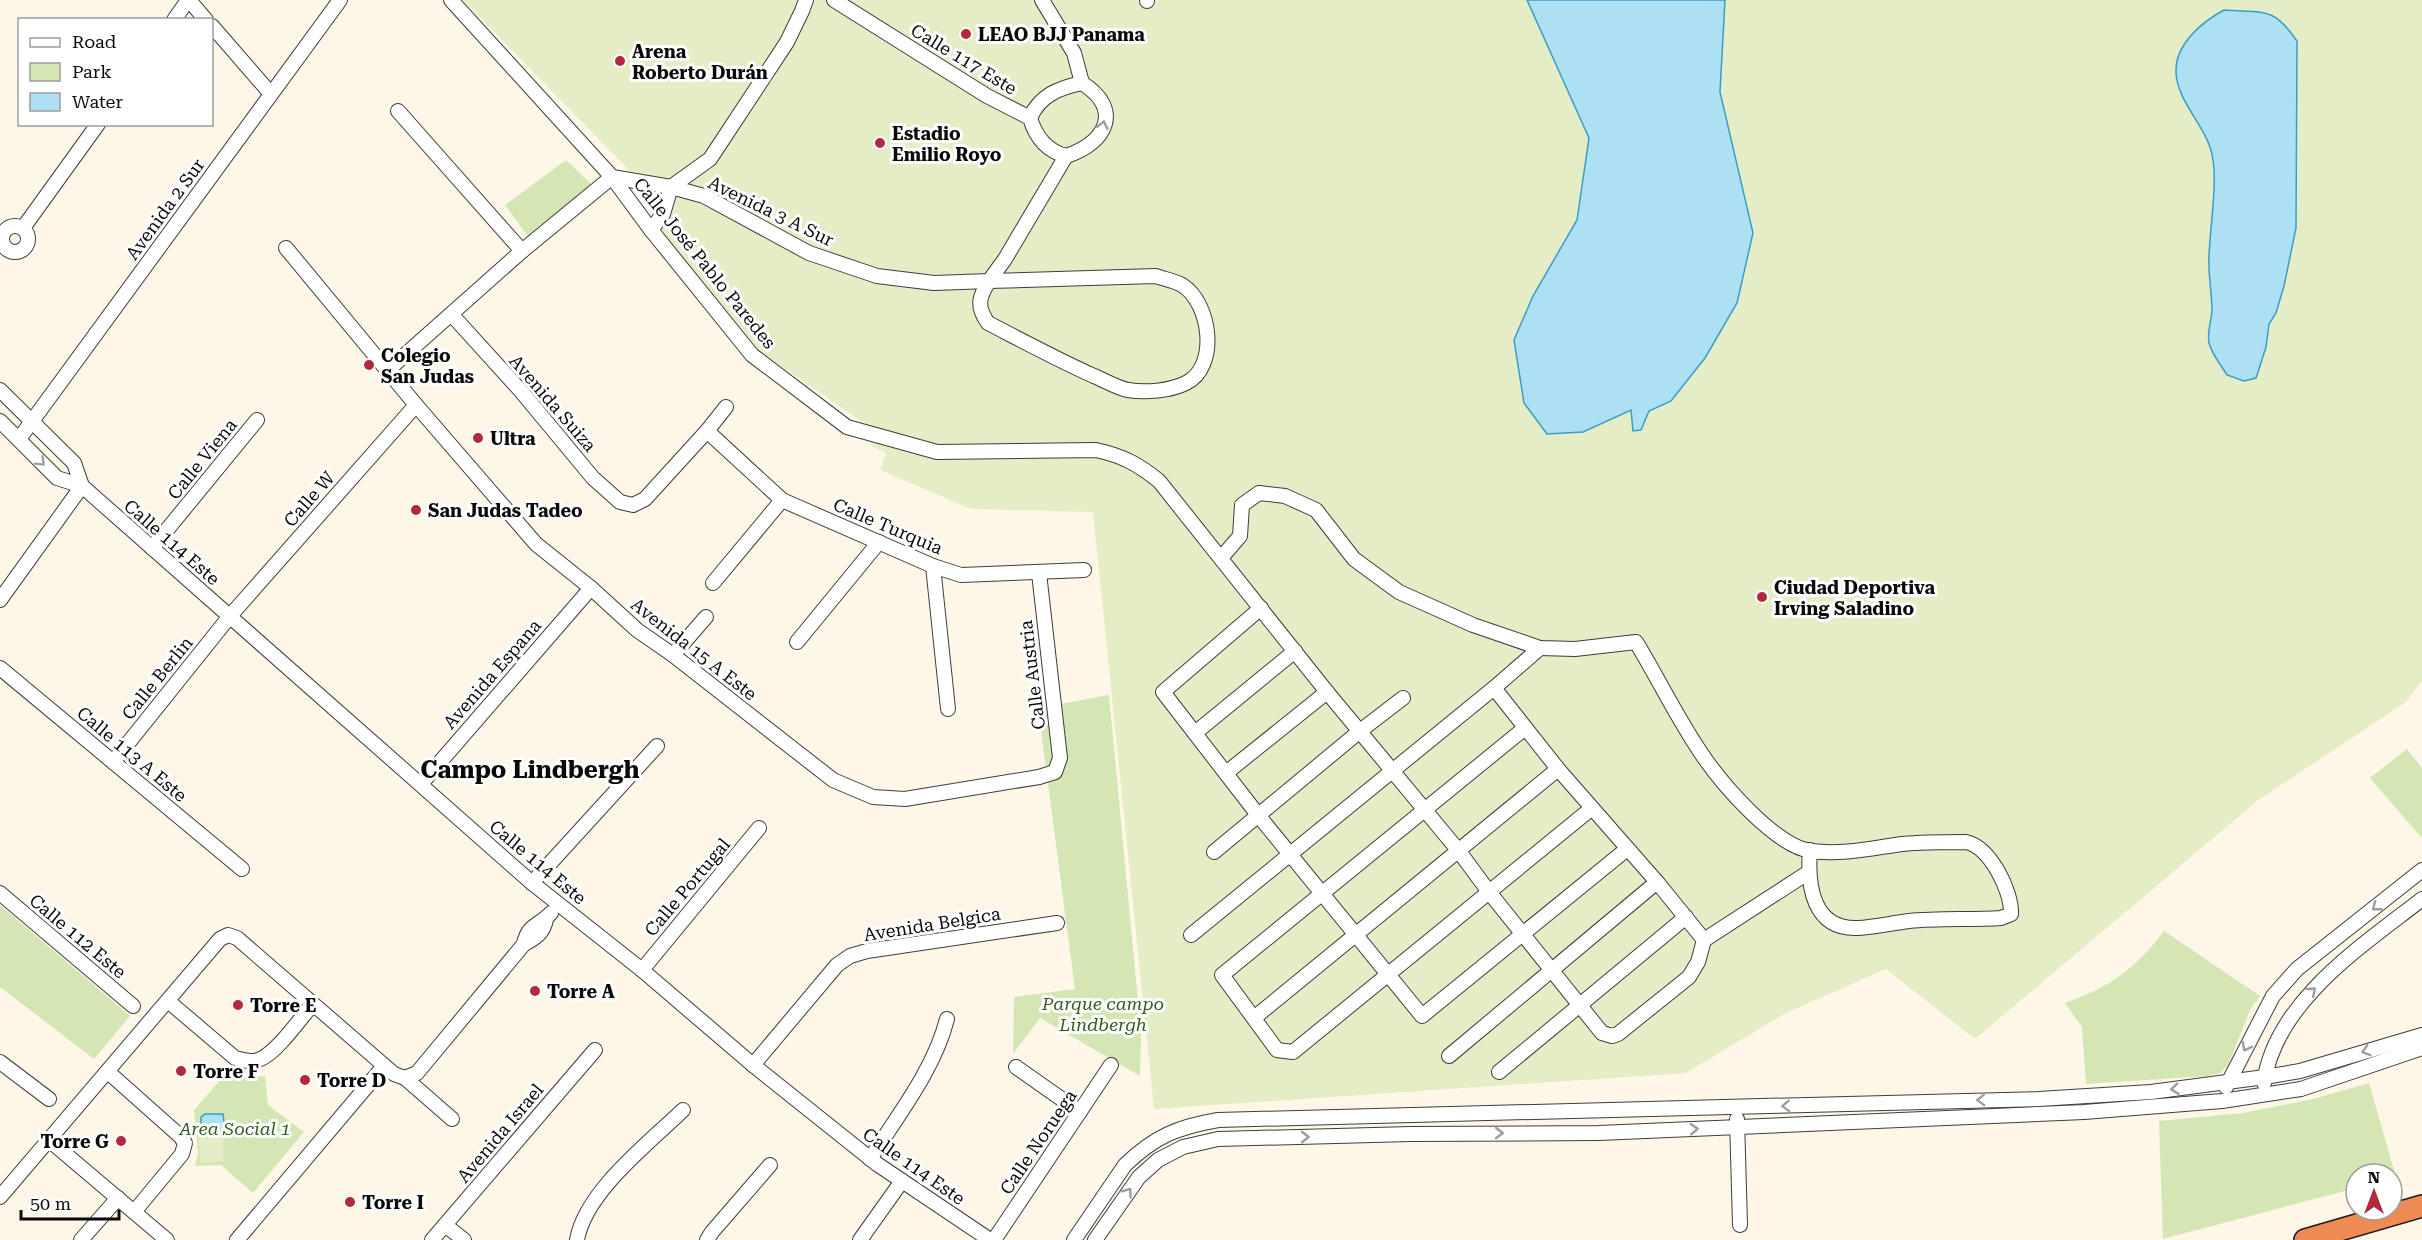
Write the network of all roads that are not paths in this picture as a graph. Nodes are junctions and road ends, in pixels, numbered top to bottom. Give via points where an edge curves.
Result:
1 (188, 0) edge
2 (340, 0) edge
3 (452, 0) edge
4 (806, 0) edge
5 (834, 0) edge
6 (1042, 0) edge
7 (175, 18) edge
8 (204, 18) edge
9 (213, 27) edge
10 (1082, 83) junction
11 (271, 94) junction
12 (398, 111) dead end
13 (1030, 118) junction
14 (97, 126) edge
15 (1066, 156) junction
16 (612, 177) junction
17 (671, 187) junction
18 (23, 228) dead end
19 (651, 230) junction
20 (286, 248) dead end
21 (522, 251) junction
22 (989, 281) junction
23 (452, 315) junction
24 (388, 370) junction
25 (0, 390) edge
26 (416, 405) junction
27 (726, 407) dead end
28 (257, 420) dead end
29 (0, 421) edge
30 (32, 422) junction
31 (707, 430) junction
32 (19, 439) junction
33 (82, 486) junction
34 (782, 500) junction
35 (879, 542) junction
36 (152, 548) junction
37 (1221, 558) junction
38 (933, 566) junction
39 (1084, 570) dead end
40 (1039, 573) junction
41 (713, 584) dead end
42 (591, 588) junction
43 (0, 600) edge
44 (1261, 608) junction
45 (230, 616) junction
46 (706, 617) dead end
47 (797, 642) dead end
48 (1540, 648) junction
49 (1295, 651) junction
50 (673, 655) junction
51 (0, 668) edge
52 (1494, 688) junction
53 (1327, 692) junction
54 (1403, 698) dead end
55 (948, 709) dead end
56 (1525, 728) junction
57 (1360, 731) junction
58 (1195, 733) junction
59 (657, 746) dead end
60 (113, 762) junction
61 (1558, 769) junction
62 (1055, 772) joint
63 (1392, 772) junction
64 (1226, 773) junction
65 (421, 784) junction
66 (1592, 808) junction
67 (1424, 812) junction
68 (1258, 815) junction
69 (759, 828) dead end
70 (1627, 849) junction
71 (1458, 850) junction
72 (1810, 850) junction
73 (1214, 852) dead end
74 (1290, 854) junction
75 (242, 869) dead end
76 (2422, 870) edge
77 (1809, 872) junction
78 (1657, 882) junction
79 (532, 883) junction
80 (1489, 892) junction
81 (0, 893) edge
82 (1323, 893) junction
83 (2422, 899) edge
84 (559, 905) junction
85 (1686, 916) junction
86 (1057, 923) dead end
87 (1356, 934) junction
88 (1523, 934) junction
89 (1191, 935) dead end
90 (1704, 940) junction
91 (642, 970) junction
92 (1552, 972) junction
93 (1389, 974) junction
94 (168, 1001) junction
95 (312, 1005) junction
96 (133, 1006) dead end
97 (1580, 1006) junction
98 (1254, 1018) junction
99 (947, 1019) dead end
100 (2422, 1035) edge
101 (2422, 1048) edge
102 (595, 1050) dead end
103 (1449, 1056) dead end
104 (0, 1062) edge
105 (753, 1065) junction
106 (1111, 1065) dead end
107 (384, 1066) junction
108 (1016, 1067) dead end
109 (108, 1072) junction
110 (1499, 1072) dead end
111 (2265, 1077) junction
112 (405, 1078) junction
113 (2228, 1082) junction
114 (2263, 1095) junction
115 (48, 1099) dead end
116 (2222, 1101) junction
117 (1736, 1107) junction
118 (683, 1110) dead end
119 (1080, 1112) junction
120 (1586, 1112) junction
121 (452, 1119) dead end
122 (1737, 1126) junction
123 (1586, 1133) junction
124 (49, 1140) junction
125 (870, 1159) junction
126 (770, 1165) dead end
127 (902, 1181) junction
128 (0, 1197) edge
129 (118, 1198) junction
130 (2422, 1206) edge
131 (134, 1212) junction
132 (445, 1225) junction
133 (1740, 1225) dead end
134 (81, 1240) edge
135 (167, 1240) edge
136 (237, 1240) edge
137 (432, 1240) edge
138 (464, 1240) edge
139 (577, 1240) edge
140 (707, 1240) edge
141 (860, 1240) edge
142 (992, 1240) edge
143 (1074, 1240) edge
144 (1095, 1240) edge
145 (2305, 1240) edge

1 - 7 street
1 - 8 street
2 - 11 street, Avenida 2 Sur
3 - 16 street, Calle José Pablo Paredes
4 - 17 street via 787,42 710,159
5 - 13 street, Calle 117 Este via 987,96
6 - 10 street via 1074,53
9 - 11 street
10 - 13 street via 1045,97
15 -> 10 street via 1091,146 1103,133 1103,106 1097,93
11 - 30 street, Avenida 2 Sur
12 - 21 street
13 - 15 street via 1042,142 1054,153
14 - 18 street
15 - 22 street
16 - 17 street, Avenida 3 A Sur
16 - 19 street, Calle José Pablo Paredes
16 - 21 street
17 - 19 street via 663,214
17 - 22 street, Avenida 3 A Sur via 704,196 809,253 877,276 934,283
19 - 37 street, Calle José Pablo Paredes via 752,355 847,427 937,452 1096,450 1120,455 1159,480
20 - 24 street, Avenida 15 A Este
21 - 23 street
22 - 22 street via 1156,276 1182,285 1199,301 1206,322 1208,343 1202,368 1187,383 1161,390 1126,390 987,323 980,295
23 - 24 street
23 - 31 street, Avenida Suiza via 594,478 620,502 633,505 645,499
24 - 26 street, Avenida 15 A Este
25 - 30 street, Calle 114 Este
26 - 42 street, Avenida 15 A Este via 536,544
26 - 45 street, Calle W
27 - 31 street
28 - 36 street, Calle Viena
29 - 32 street, Calle 114 Este
30 - 32 street, Avenida 2 Sur
30 - 33 street, Calle 114 Este via 74,463
31 - 34 street, Calle Turquia
32 -> 33 street, Calle 114 Este via 57,478
33 - 36 street, Calle 114 Este
33 - 43 street
34 - 35 street, Calle Turquia
34 - 41 street
35 - 38 street, Calle Turquia
35 - 47 street
36 - 45 street, Calle 114 Este
37 - 44 street, Calle José Pablo Paredes
37 - 48 street via 1240,536 1242,505 1259,493 1285,496 1316,510 1354,560 1399,592 1473,625
38 - 40 street, Calle Turquia via 961,575
38 - 55 street
39 - 40 street, Calle Turquia
40 - 62 street, Calle Austria via 1060,758
42 - 50 street, Avenida 15 A Este via 637,630
42 - 65 street, Avenida Espana
44 - 49 street, Calle José Pablo Paredes
44 - 58 street via 1163,692
45 - 60 street, Calle Berlin
45 - 65 street, Calle 114 Este
46 - 50 street
48 - 52 street
48 - 72 street via 1575,649 1636,642 1701,753 1751,813 1790,843
49 - 53 street, Calle José Pablo Paredes
49 - 58 street
50 - 62 street, Avenida 15 A Este via 833,780 873,797 905,800
51 - 60 street, Calle 113 A Este
52 - 56 street
52 - 63 street
53 - 57 street, Calle José Pablo Paredes
53 - 64 street
54 - 57 street
56 - 61 street
56 - 67 street
57 - 63 street, Calle José Pablo Paredes
57 - 68 street
58 - 64 street
59 - 79 street
60 - 75 street, Calle 113 A Este
61 - 66 street
61 - 71 street
63 - 67 street, Calle José Pablo Paredes
63 - 74 street
64 - 68 street
65 - 79 street, Calle 114 Este
66 - 70 street
66 - 80 street
67 - 71 street, Calle José Pablo Paredes
67 - 82 street
68 - 73 street
68 - 74 street
69 - 91 street, Calle Portugal
70 - 78 street
70 - 88 street
71 - 80 street, Calle José Pablo Paredes
71 - 87 street
72 - 77 street
72 - 77 street via 1975,844 1997,871 2012,905 2011,914 2001,918 1911,921 1858,928 1838,926 1817,906
74 - 82 street
74 - 89 street
76 -> 113 street via 2297,969 2273,996
77 - 90 street
78 - 85 street
78 - 92 street
79 - 84 street, Calle 114 Este
80 - 88 street, Calle José Pablo Paredes
80 - 93 street
81 - 96 street, Calle 112 Este
82 - 87 street
82 - 98 street via 1222,975
111 -> 83 street via 2279,1035 2303,999
84 - 91 street, Calle 114 Este
84 - 112 street via 526,934 524,944 417,1073
85 - 90 street
85 - 97 street
86 - 105 street, Avenida Belgica via 850,956 837,965
87 - 93 street
87 - 98 street
88 - 92 street, Calle José Pablo Paredes
88 - 93 street via 1422,1016
90 - 97 street, Calle José Pablo Paredes via 1689,977 1618,1034 1602,1033
91 - 105 street, Calle 114 Este
92 - 97 street, Calle José Pablo Paredes
92 - 103 street
93 - 98 street via 1293,1052 1277,1050
94 - 95 street via 235,1058 248,1062 269,1054
94 - 95 street via 220,939 228,935 237,938
94 - 109 street
95 - 107 street
97 - 110 street
99 - 125 street via 926,1070
100 -> 111 street via 2300,1071
101 - 114 street via 2301,1089
102 - 132 street, Avenida Israel
104 - 115 street
105 - 125 street, Calle 114 Este
106 - 119 street, Calle Noruega
107 - 112 street
107 - 136 street
108 - 119 street
109 - 124 street
109 - 131 street via 184,1143 182,1154
111 - 113 street
111 - 114 street
112 - 121 street
113 - 116 street
113 -> 117 street via 2151,1092 2039,1099
114 - 116 street
116 - 122 street via 2084,1112
117 - 120 street
117 - 122 street
118 - 139 street via 600,1191 588,1209
119 - 142 street, Calle Noruega
120 - 123 street
120 - 143 street via 1218,1120 1191,1125 1168,1132 1130,1161
123 -> 122 street
122 - 133 street
144 -> 123 street via 1139,1177 1158,1160 1183,1147 1218,1138
124 - 128 street
124 - 129 street
125 - 127 street, Calle 114 Este
126 - 140 street
127 - 141 street
127 - 142 street, Calle 114 Este
129 - 131 street
129 - 134 street
130 - 145 highway
131 - 135 street
132 - 137 street, Avenida Israel
132 - 138 street

